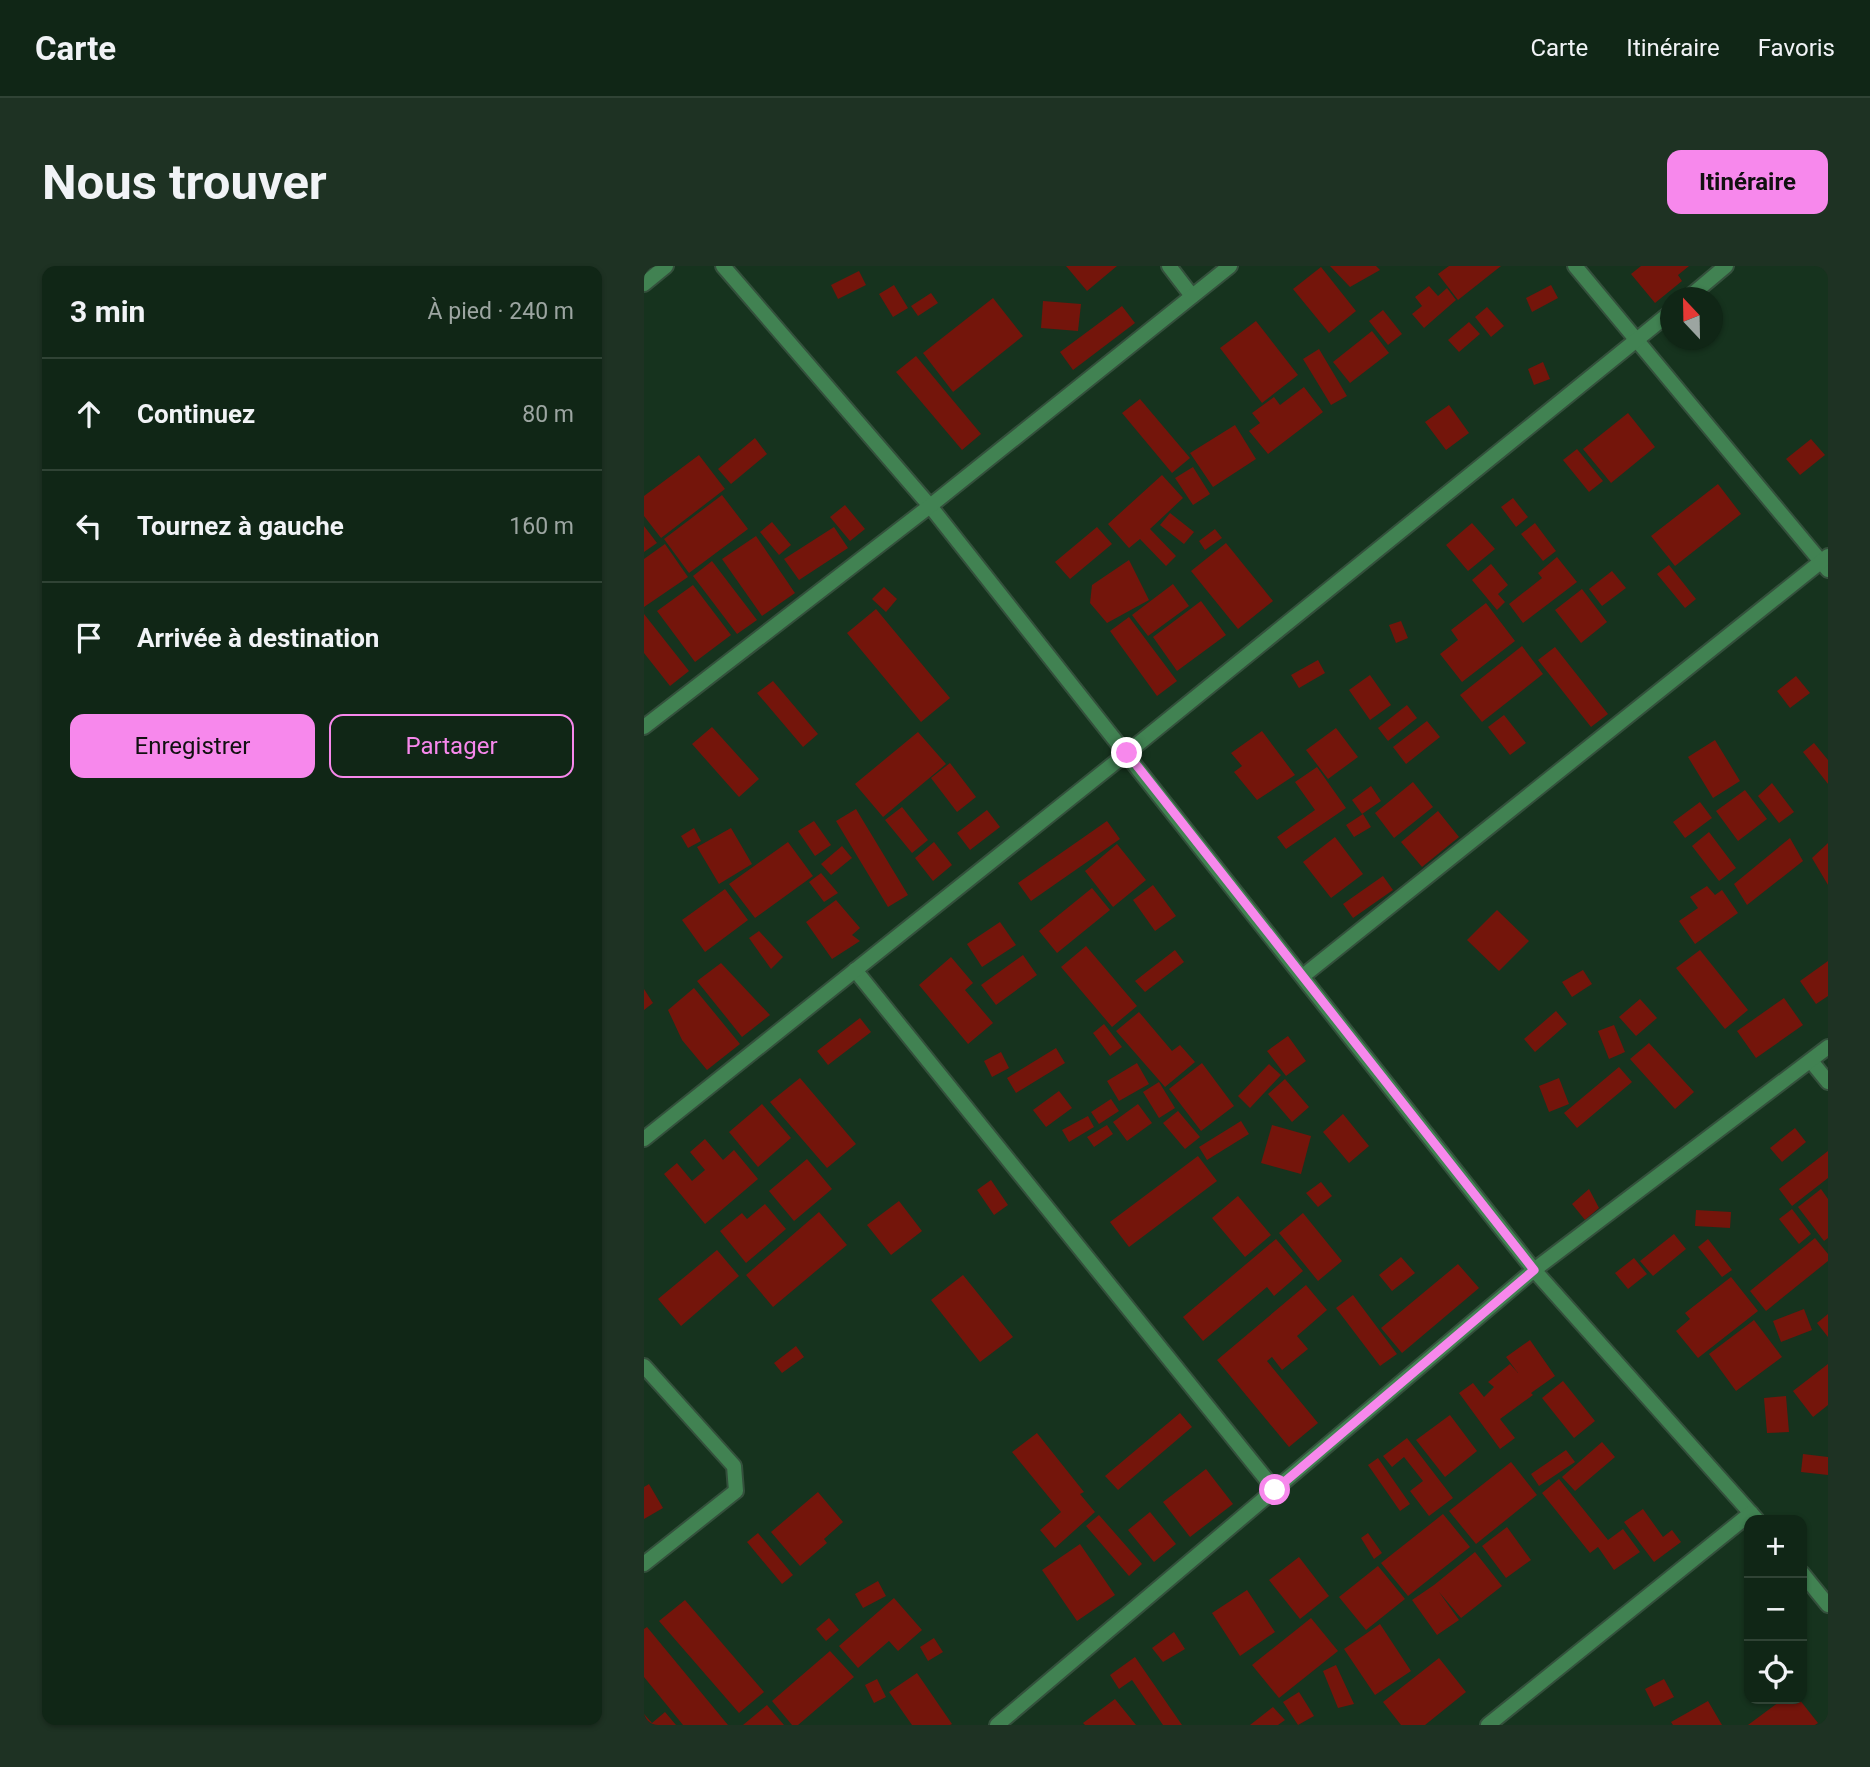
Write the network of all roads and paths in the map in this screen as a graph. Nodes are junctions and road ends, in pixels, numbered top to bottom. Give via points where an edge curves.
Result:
1 (666, 266) edge
2 (723, 266) edge
3 (1169, 266) edge
4 (1230, 266) edge
5 (1575, 266) edge
6 (1726, 266) edge
7 (644, 284) edge
8 (1701, 287) edge
9 (1192, 296) junction
10 (1660, 321) edge
11 (1637, 340) junction
12 (930, 506) junction
13 (1826, 563) edge
14 (644, 727) edge
15 (1127, 753) junction
16 (855, 970) junction
17 (1303, 976) junction
18 (1828, 1047) edge
19 (1811, 1061) junction
20 (1828, 1082) edge
21 (644, 1139) edge
22 (1534, 1270) junction
23 (644, 1366) edge
24 (1275, 1490) junction
25 (1753, 1515) edge
26 (1744, 1524) edge
27 (644, 1564) edge
28 (1806, 1578) edge
29 (1828, 1605) edge
30 (997, 1725) edge
31 (1488, 1725) edge

1 - 7 street
2 - 12 street
3 - 9 street
4 - 9 street
5 - 11 street
6 - 8 street
9 - 12 street
10 - 11 street
11 - 13 street
11 - 15 street
12 - 14 street
12 - 15 street
13 - 17 street
15 - 16 street
15 - 17 street
16 - 21 street
16 - 24 street
17 - 22 street
18 - 19 street
19 - 20 street
19 - 22 street
22 - 24 street
22 - 25 street
23 - 27 street via 734,1466 736,1491
24 - 30 street
26 - 31 street
28 - 29 street

